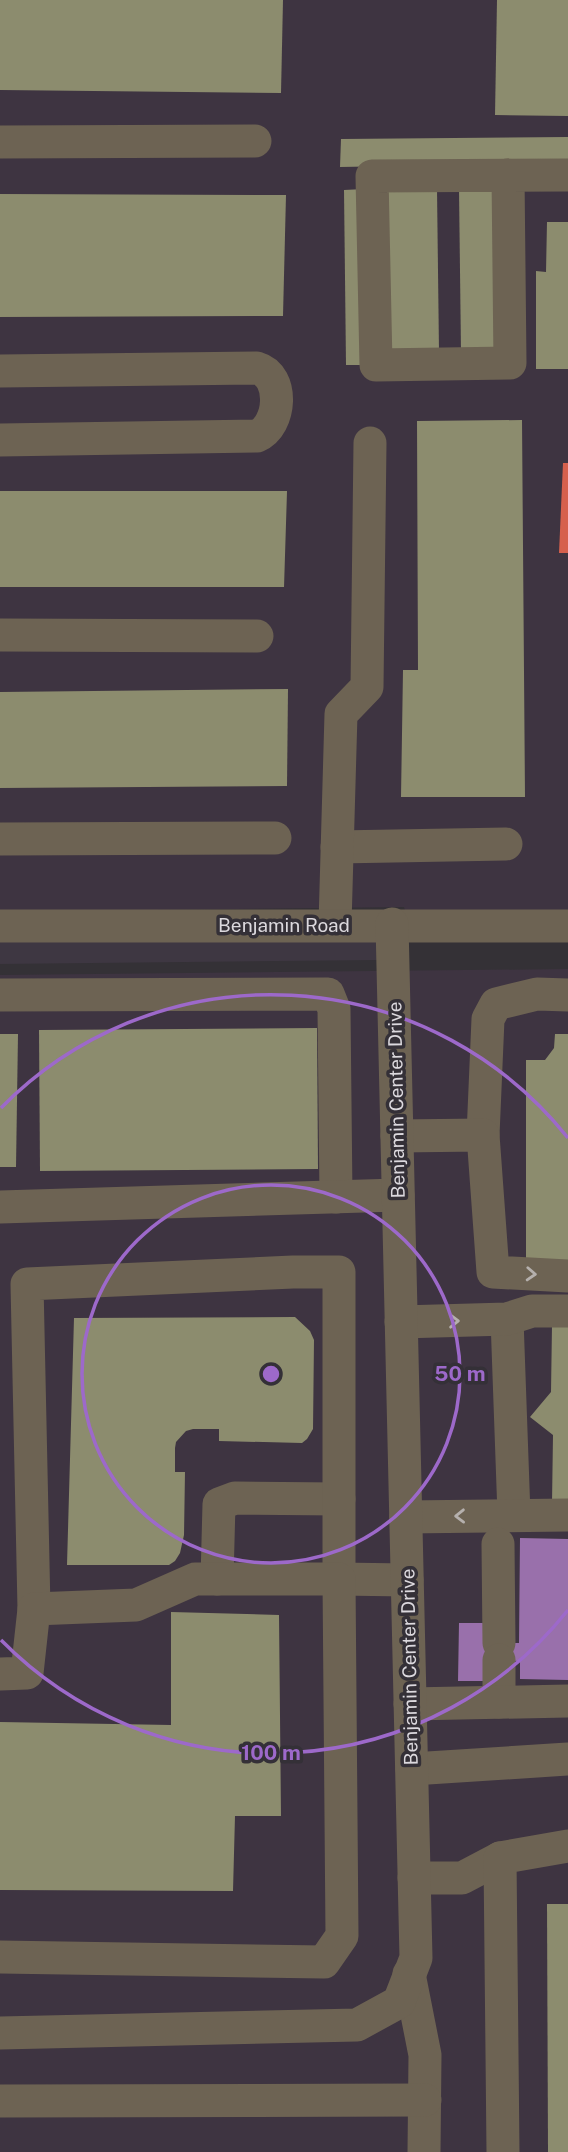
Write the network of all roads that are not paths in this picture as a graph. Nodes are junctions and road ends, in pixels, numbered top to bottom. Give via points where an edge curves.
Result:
1 (255, 141) dead end
2 (0, 142) edge
3 (568, 175) edge
4 (508, 176) junction
5 (0, 371) edge
6 (0, 440) edge
7 (370, 443) dead end
8 (0, 635) edge
9 (257, 636) dead end
10 (275, 838) dead end
11 (0, 839) edge
12 (506, 844) dead end
13 (337, 847) junction
14 (335, 924) junction
15 (392, 924) junction
16 (0, 926) edge
17 (568, 926) edge
18 (0, 995) edge
19 (568, 995) edge
20 (483, 1135) junction
21 (397, 1136) junction
22 (398, 1195) junction
23 (336, 1197) junction
24 (0, 1207) edge
25 (568, 1276) edge
26 (13, 1284) edge
27 (568, 1311) edge
28 (507, 1319) junction
29 (401, 1322) junction
30 (339, 1499) junction
31 (568, 1515) edge
32 (406, 1517) junction
33 (506, 1530) junction
34 (217, 1579) junction
35 (339, 1579) junction
36 (407, 1580) junction
37 (34, 1609) junction
38 (0, 1674) edge
39 (568, 1701) edge
40 (499, 1702) junction
41 (410, 1704) junction
42 (568, 1759) edge
43 (412, 1769) junction
44 (568, 1846) edge
45 (500, 1858) junction
46 (414, 1878) junction
47 (0, 1957) edge
48 (409, 1974) junction
49 (0, 2033) edge
50 (425, 2100) junction
51 (0, 2101) edge
52 (424, 2152) edge
53 (503, 2152) edge

1 - 2 street
3 - 4 street
4 - 4 street via 372,176 376,365 510,363
5 - 6 street via 257,368 270,377 277,399 270,426 257,436
7 - 13 street via 367,687 341,714
8 - 9 street
10 - 11 street
12 - 13 street
13 - 14 street
14 - 15 street, Benjamin Road
14 - 16 street, Benjamin Road
15 - 17 street, Benjamin Road
15 - 21 street, Benjamin Center Drive
18 - 23 street via 328,995 334,1009
19 - 20 street via 537,994 496,1004 488,1019
20 - 21 street
20 -> 25 street via 493,1272
21 - 22 street, Benjamin Center Drive
22 - 23 street
22 - 29 street, Benjamin Center Drive
23 - 24 street
26 - 30 street via 339,1272
26 - 37 street
27 - 28 street via 533,1311
29 -> 28 street
28 - 33 street
29 - 32 street, Benjamin Center Drive
30 - 34 street via 235,1498 219,1504
30 - 35 street
31 - 33 street
33 -> 32 street
32 - 36 street, Benjamin Center Drive
33 - 40 street
34 - 35 street
34 - 37 street via 195,1579 136,1605
35 - 36 street
35 - 47 street via 342,1936 324,1962
36 - 41 street, Benjamin Center Drive
37 - 38 street via 27,1672
39 - 40 street
40 - 41 street
41 - 43 street, Benjamin Center Drive
42 - 43 street
43 - 46 street, Benjamin Center Drive
44 - 45 street
45 - 46 street via 462,1878
45 - 53 street
46 - 48 street, Benjamin Center Drive via 416,1958
48 - 49 street, Benjamin Center Drive via 398,2002 357,2025
48 - 50 street via 425,2055
50 - 51 street
50 - 52 street

